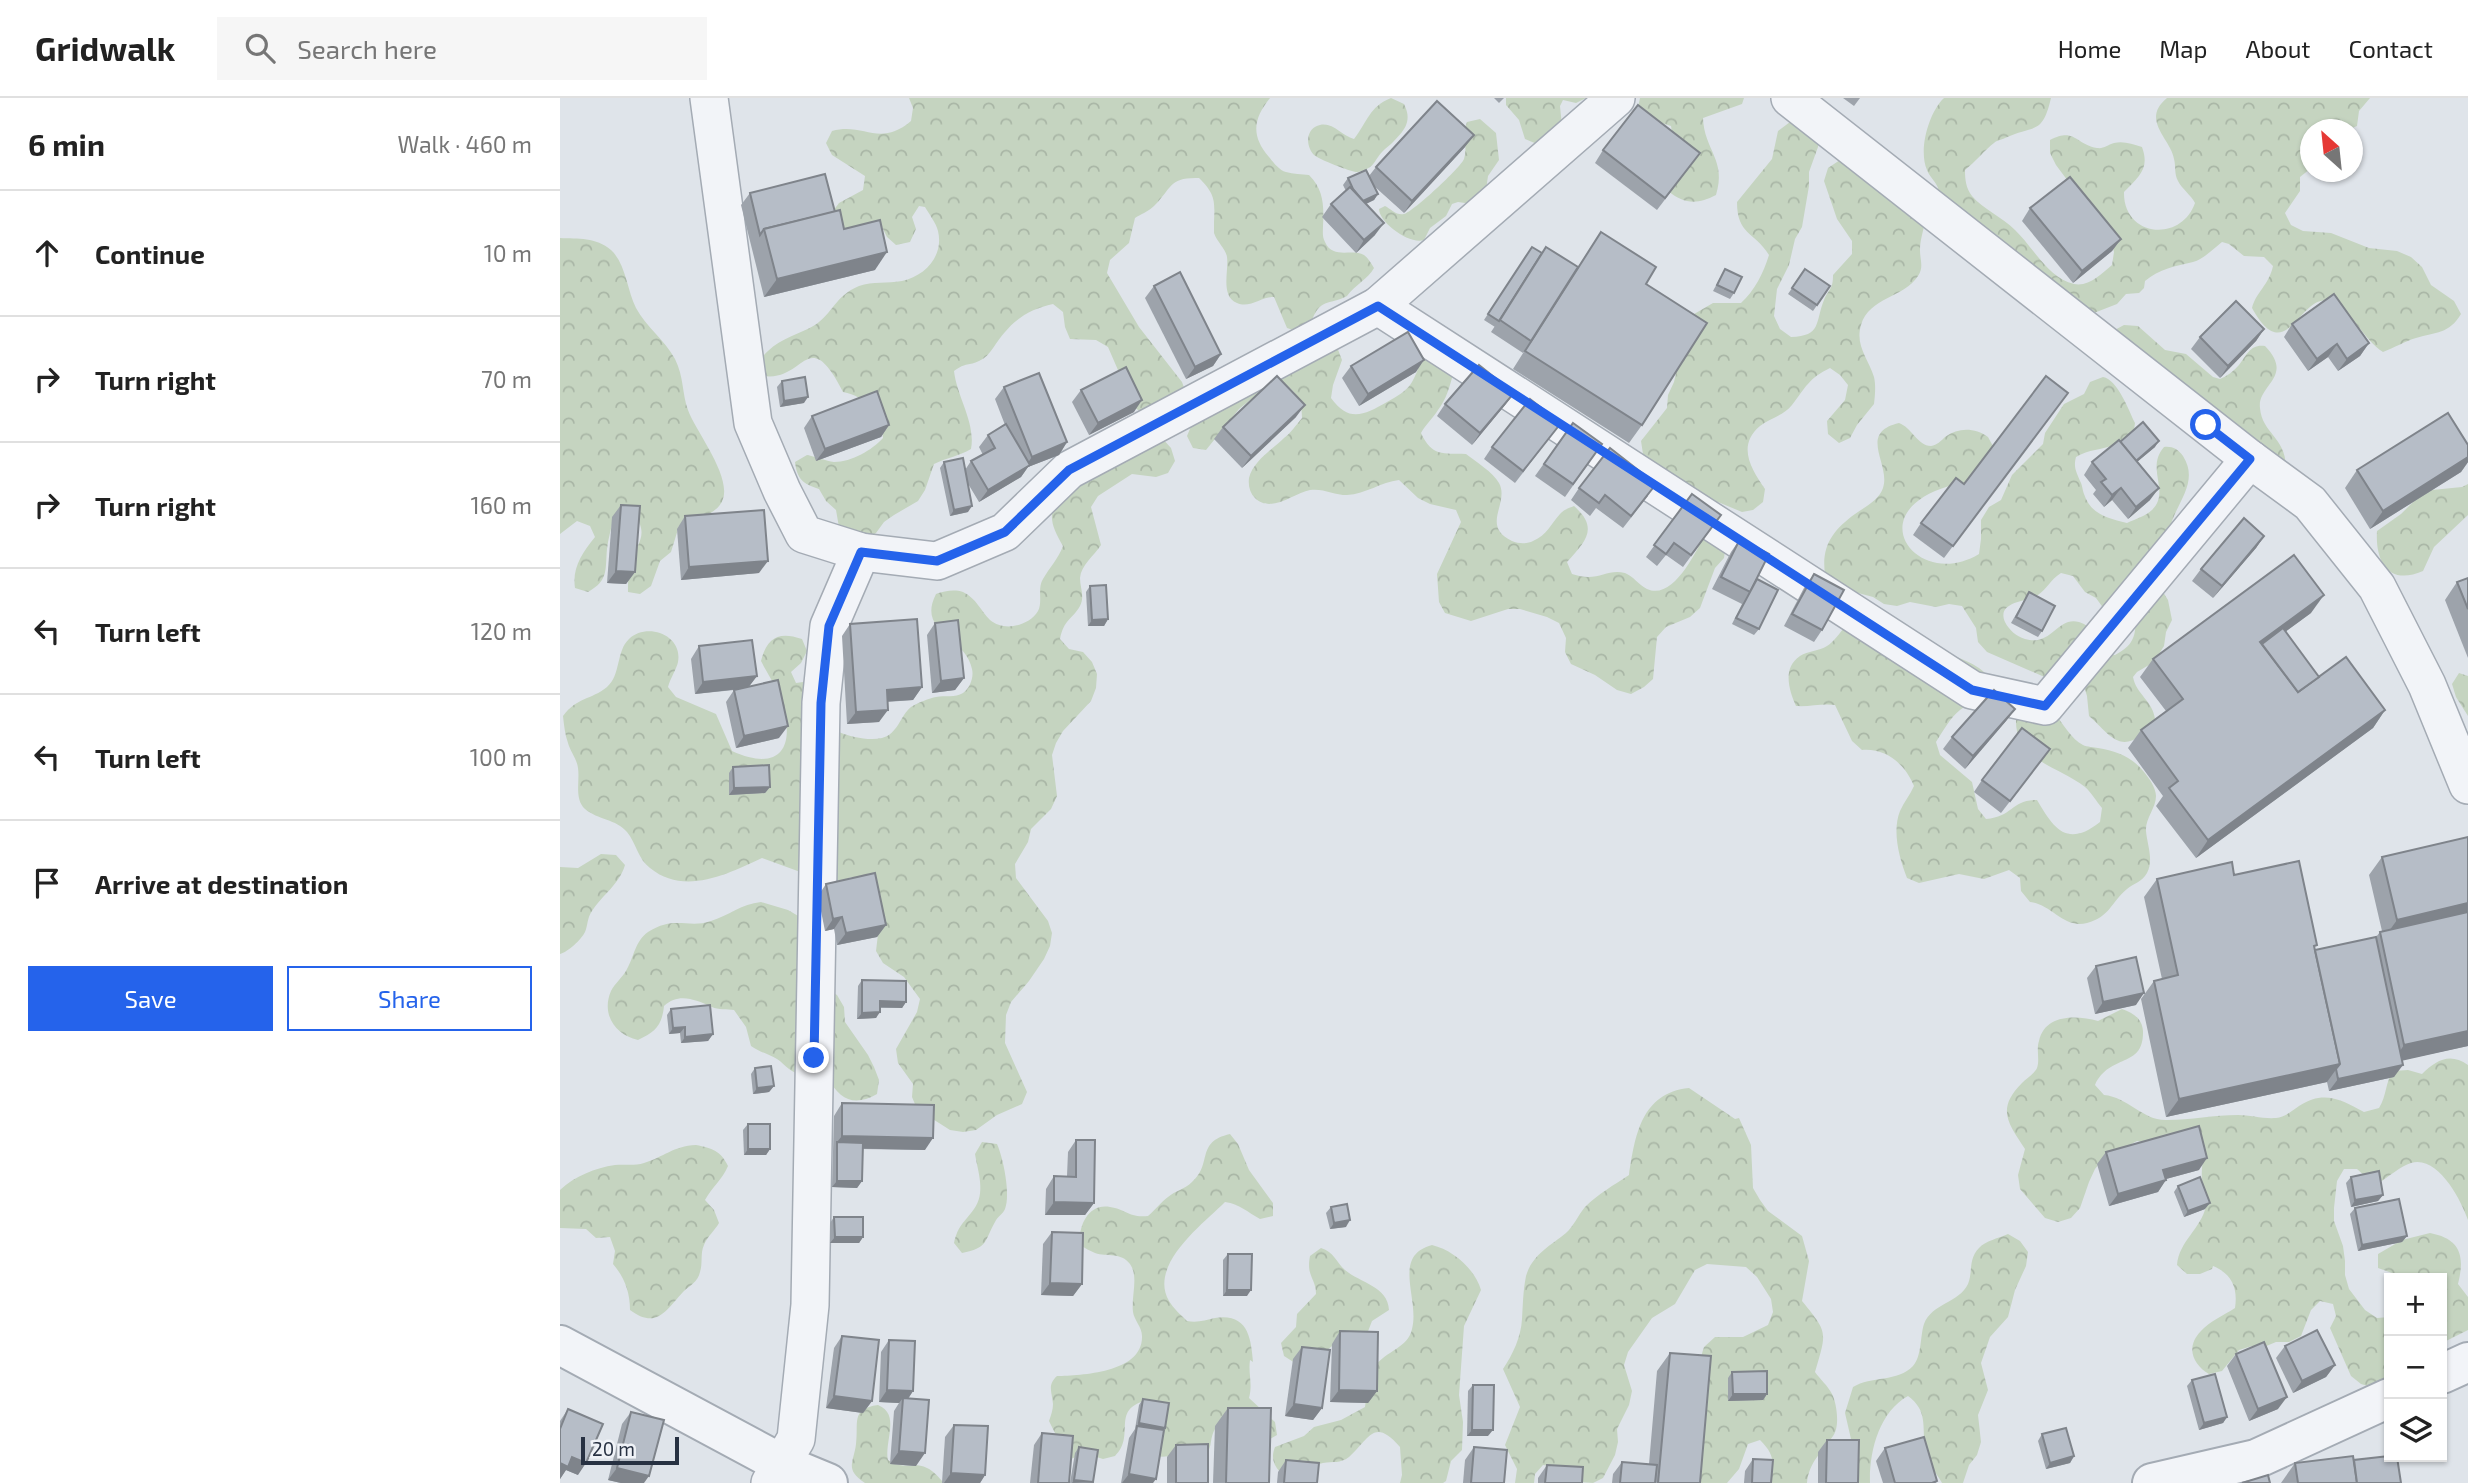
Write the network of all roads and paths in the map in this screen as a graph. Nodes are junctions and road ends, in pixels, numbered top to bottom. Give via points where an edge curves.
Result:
1 (709, 98) edge
2 (1616, 98) edge
3 (1790, 98) edge
4 (1378, 306) junction
5 (2250, 459) junction
6 (861, 552) junction
7 (2468, 785) edge
8 (560, 1345) edge
9 (2468, 1362) edge
10 (2447, 1372) edge
11 (2387, 1399) edge
12 (776, 1473) edge
13 (828, 1483) edge
14 (2152, 1483) edge

1 - 6 street via 753,423 804,534
2 - 4 street
3 - 5 street
4 - 5 street via 1972,690 2045,706
4 - 6 street via 1069,470 1005,532 937,561
5 - 7 street via 2310,503 2377,587 2427,685
6 - 12 street via 829,626 821,703 810,1304 796,1439
8 - 12 street
9 - 10 street
11 - 14 street via 2256,1459
12 - 13 street

